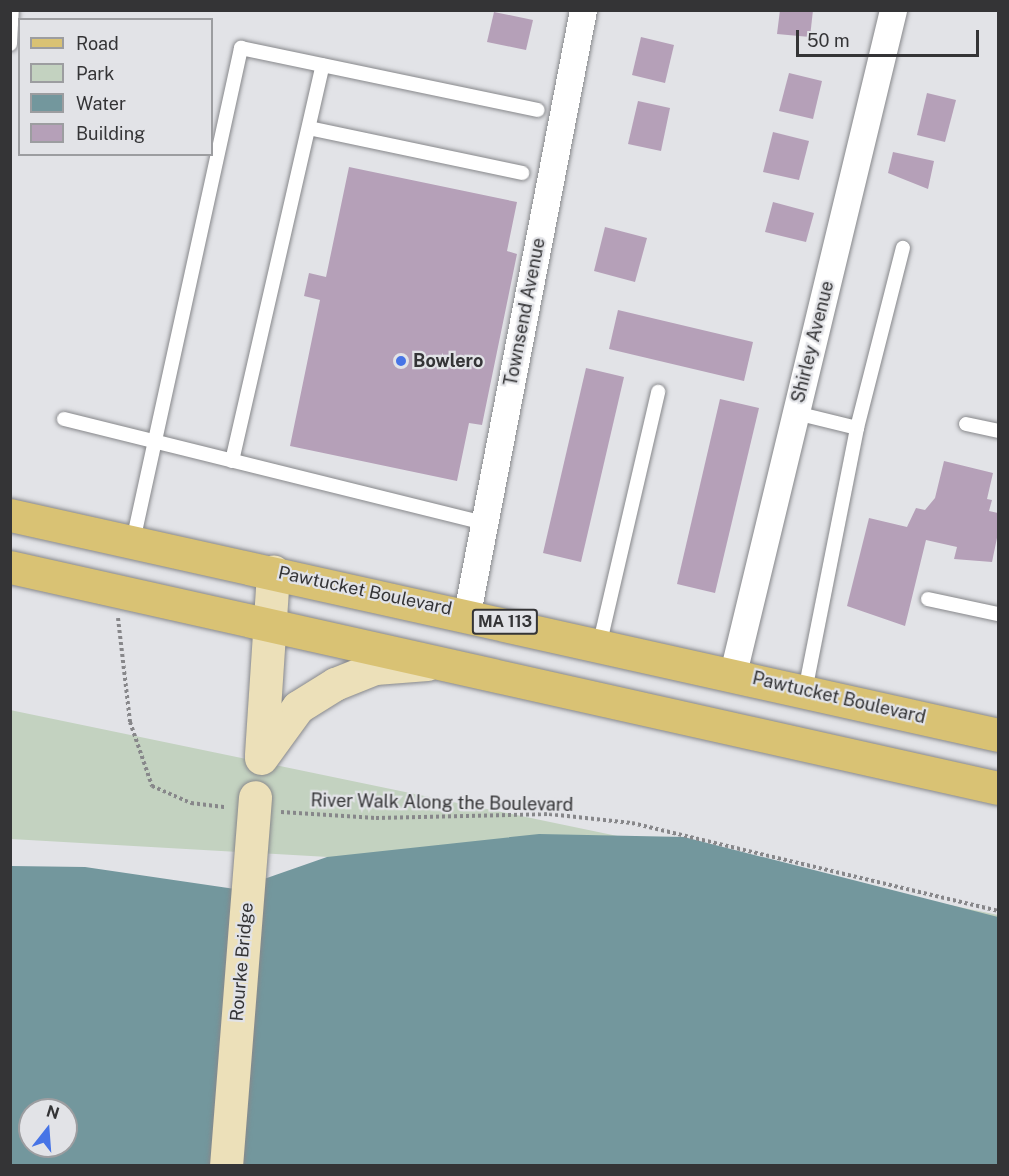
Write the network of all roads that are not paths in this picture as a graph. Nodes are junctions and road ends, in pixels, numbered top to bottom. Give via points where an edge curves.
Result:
1 (12, 10) edge
2 (583, 10) edge
3 (893, 10) edge
4 (10, 44) edge
5 (323, 65) junction
6 (538, 110) dead end
7 (309, 128) junction
8 (522, 173) dead end
9 (903, 248) dead end
10 (658, 392) dead end
11 (796, 413) junction
12 (64, 419) dead end
13 (966, 423) dead end
14 (857, 428) junction
15 (999, 431) edge
16 (155, 442) junction
17 (232, 461) junction
18 (10, 514) edge
19 (484, 523) junction
20 (134, 541) junction
21 (10, 567) edge
22 (273, 571) junction
23 (928, 598) dead end
24 (467, 613) junction
25 (999, 614) edge
26 (270, 621) junction
27 (600, 642) junction
28 (488, 671) junction
29 (733, 674) junction
30 (805, 691) junction
31 (998, 731) edge
32 (261, 758) junction
33 (999, 788) edge
34 (226, 1166) edge

1 - 4 lane
2 - 19 street, Townsend Avenue
3 - 11 street, Shirley Avenue
5 - 6 lane
5 - 7 lane
5 - 16 lane via 241,48
7 - 8 lane
7 - 17 lane
9 - 14 lane
10 - 27 lane
11 - 14 lane
11 - 29 street, Shirley Avenue
12 - 16 lane
13 - 15 lane
14 - 30 lane
16 - 17 lane
16 - 20 lane
17 - 19 lane
18 - 20 main road, Pawtucket Boulevard / MA 113
19 - 24 street, Townsend Avenue
20 - 22 main road, Pawtucket Boulevard / MA 113
21 - 26 main road
22 - 24 main road, Pawtucket Boulevard / MA 113
22 - 26 main road, Rourke Bridge
23 - 25 lane
24 - 27 main road, Pawtucket Boulevard / MA 113
26 - 28 main road
26 - 32 main road, Rourke Bridge
27 - 29 main road, Pawtucket Boulevard / MA 113
28 - 32 main road, Rourke Bridge via 406,664 375,668 298,707
28 - 33 main road
29 - 30 main road, Pawtucket Boulevard / MA 113
30 - 31 main road, Pawtucket Boulevard / MA 113
32 - 34 main road, Rourke Bridge, bridge via 253,805

